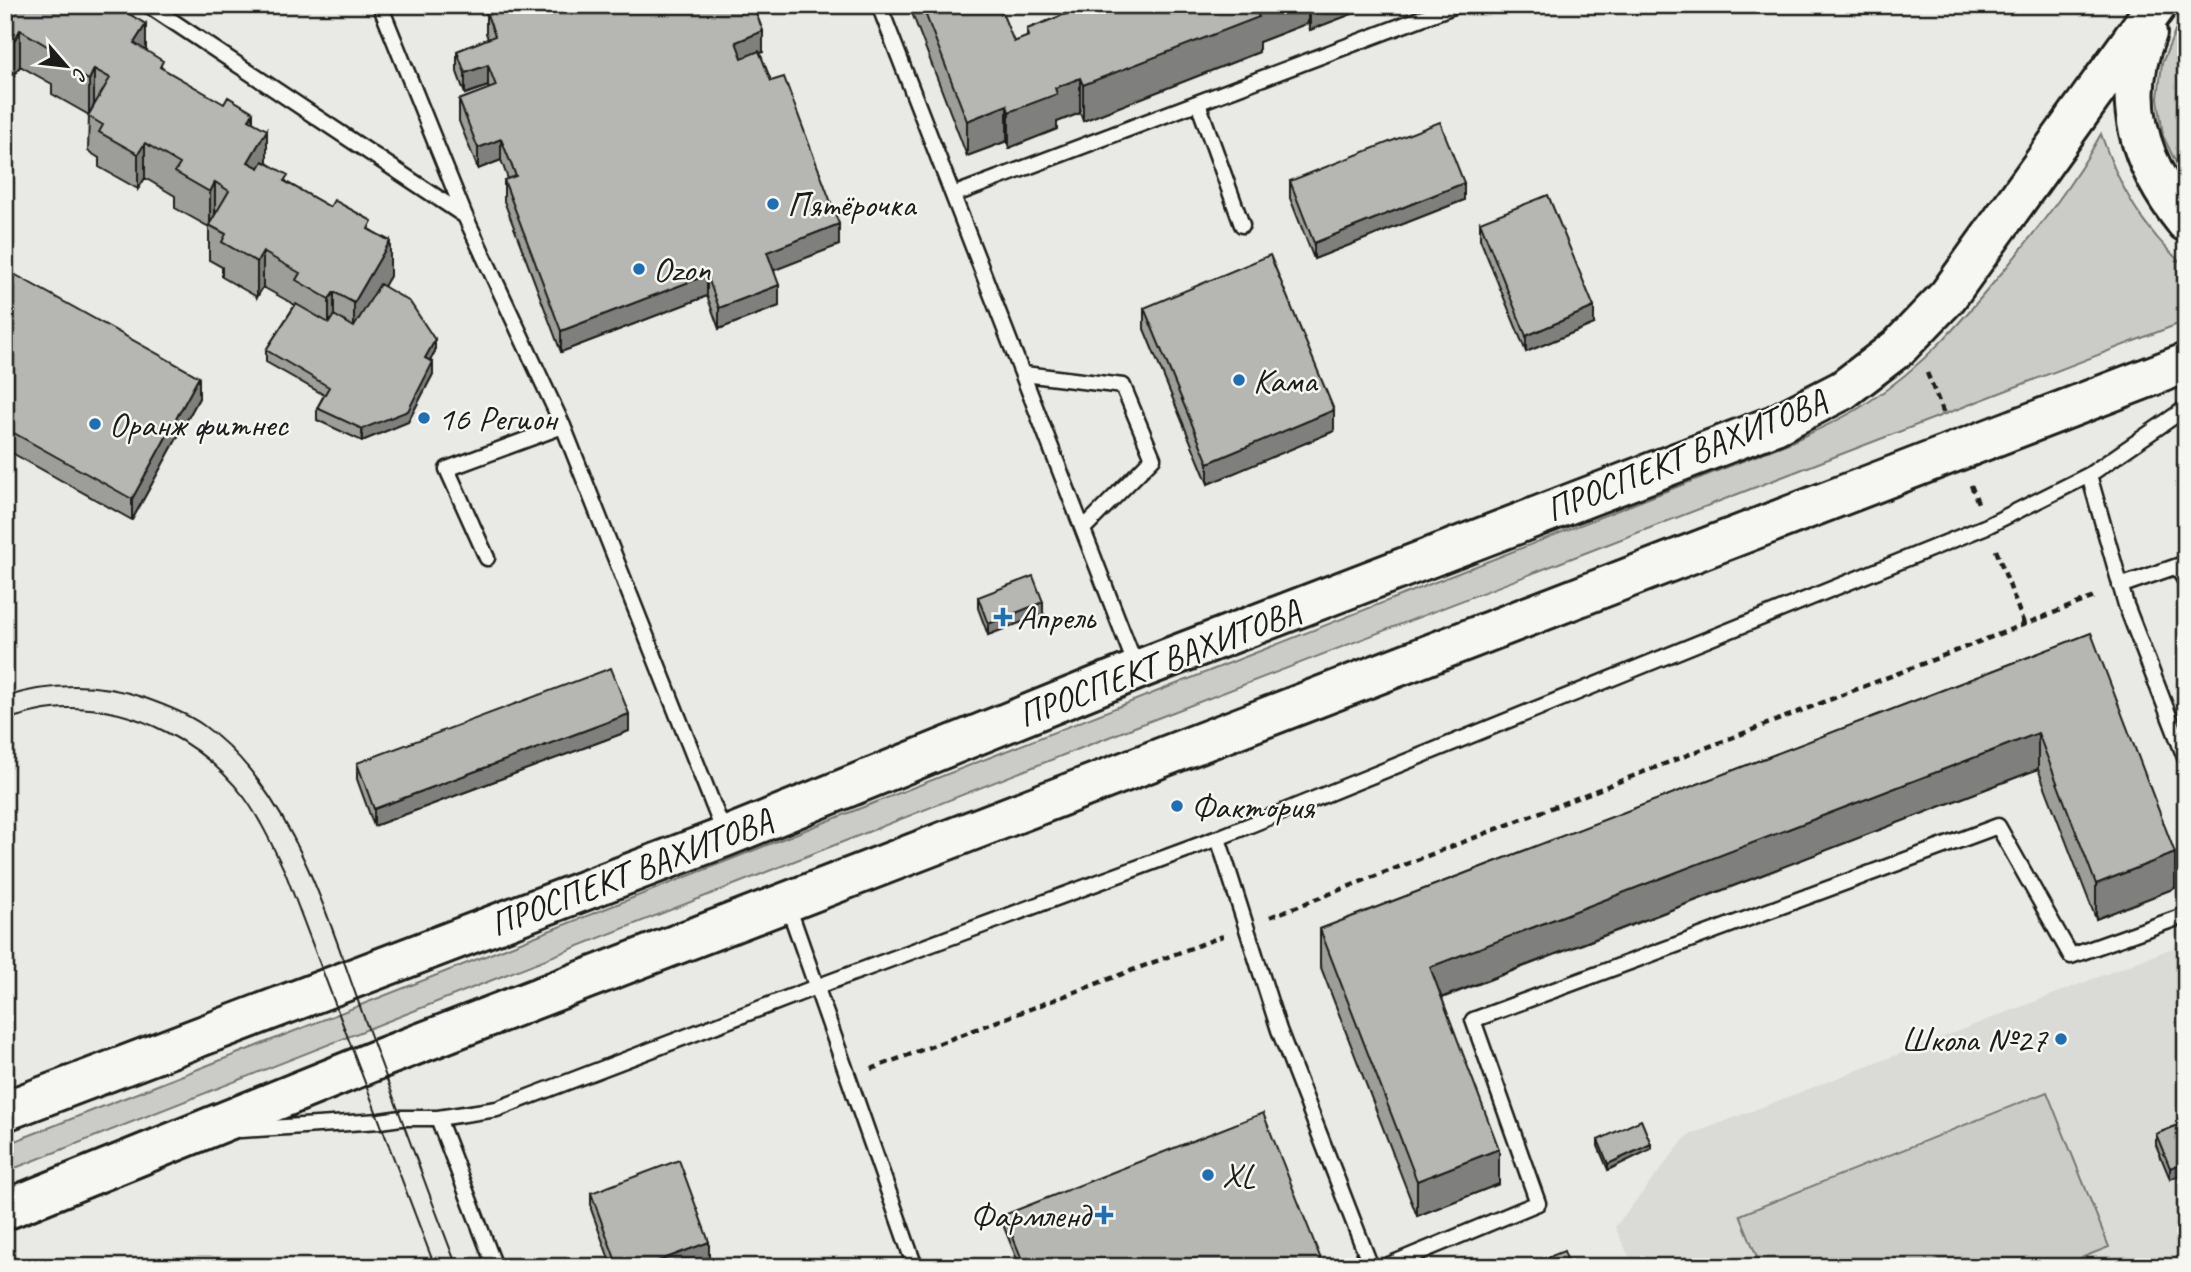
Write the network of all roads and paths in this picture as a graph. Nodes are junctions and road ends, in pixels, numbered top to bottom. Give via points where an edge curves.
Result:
1 (148, 5) edge
2 (380, 5) edge
3 (879, 5) edge
4 (1457, 5) edge
5 (2158, 5) edge
6 (1198, 103) junction
7 (953, 195) junction
8 (465, 216) junction
9 (2186, 222) edge
10 (1242, 225) dead end
11 (1923, 362) dead end
12 (2186, 363) edge
13 (1024, 374) junction
14 (2186, 408) edge
15 (1944, 414) dead end
16 (564, 426) junction
17 (2089, 475) junction
18 (1987, 526) junction
19 (1083, 528) junction
20 (488, 558) dead end
21 (2181, 565) edge
22 (2186, 582) edge
23 (2120, 586) junction
24 (2024, 624) junction
25 (1138, 670) junction
26 (2186, 760) edge
27 (725, 836) junction
28 (1218, 838) junction
29 (786, 902) junction
30 (2186, 915) edge
31 (1246, 926) junction
32 (816, 987) junction
33 (848, 1078) junction
34 (5, 1111) edge
35 (438, 1118) junction
36 (197, 1133) junction
37 (5, 1210) edge
38 (495, 1267) edge
39 (915, 1267) edge
40 (1371, 1267) edge
41 (1384, 1267) edge

1 - 8 lane
2 - 8 lane
3 - 7 lane
4 - 6 lane
5 - 9 main road via 2137,57 2133,103 2142,148
5 - 25 main road, ПРОСПЕКТ ВАХИТОВА via 1948,296 1899,347 1843,390 1775,425
6 - 7 lane
6 - 10 lane
7 - 13 lane
8 - 16 lane
11 - 15 path
12 - 29 main road
13 - 19 lane
13 - 19 lane via 1123,386 1153,458
14 - 17 lane
16 - 20 lane via 447,469
16 - 27 lane
17 - 18 lane
17 - 23 lane
18 - 24 path
18 - 28 lane
19 - 25 lane
21 - 22 lane
21 - 23 lane
23 - 24 path
23 - 26 lane
24 - 31 path
25 - 27 main road, ПРОСПЕКТ ВАХИТОВА
27 - 34 main road, ПРОСПЕКТ ВАХИТОВА
28 - 31 lane
28 - 32 lane
29 - 32 lane
29 - 36 main road
30 - 41 lane via 2071,956 1997,826 1473,1020 1538,1203
31 - 33 path
31 - 40 lane via 1279,1030
32 - 33 lane
32 - 35 lane via 497,1109
33 - 39 lane
35 - 36 lane
35 - 38 lane
36 - 37 main road

